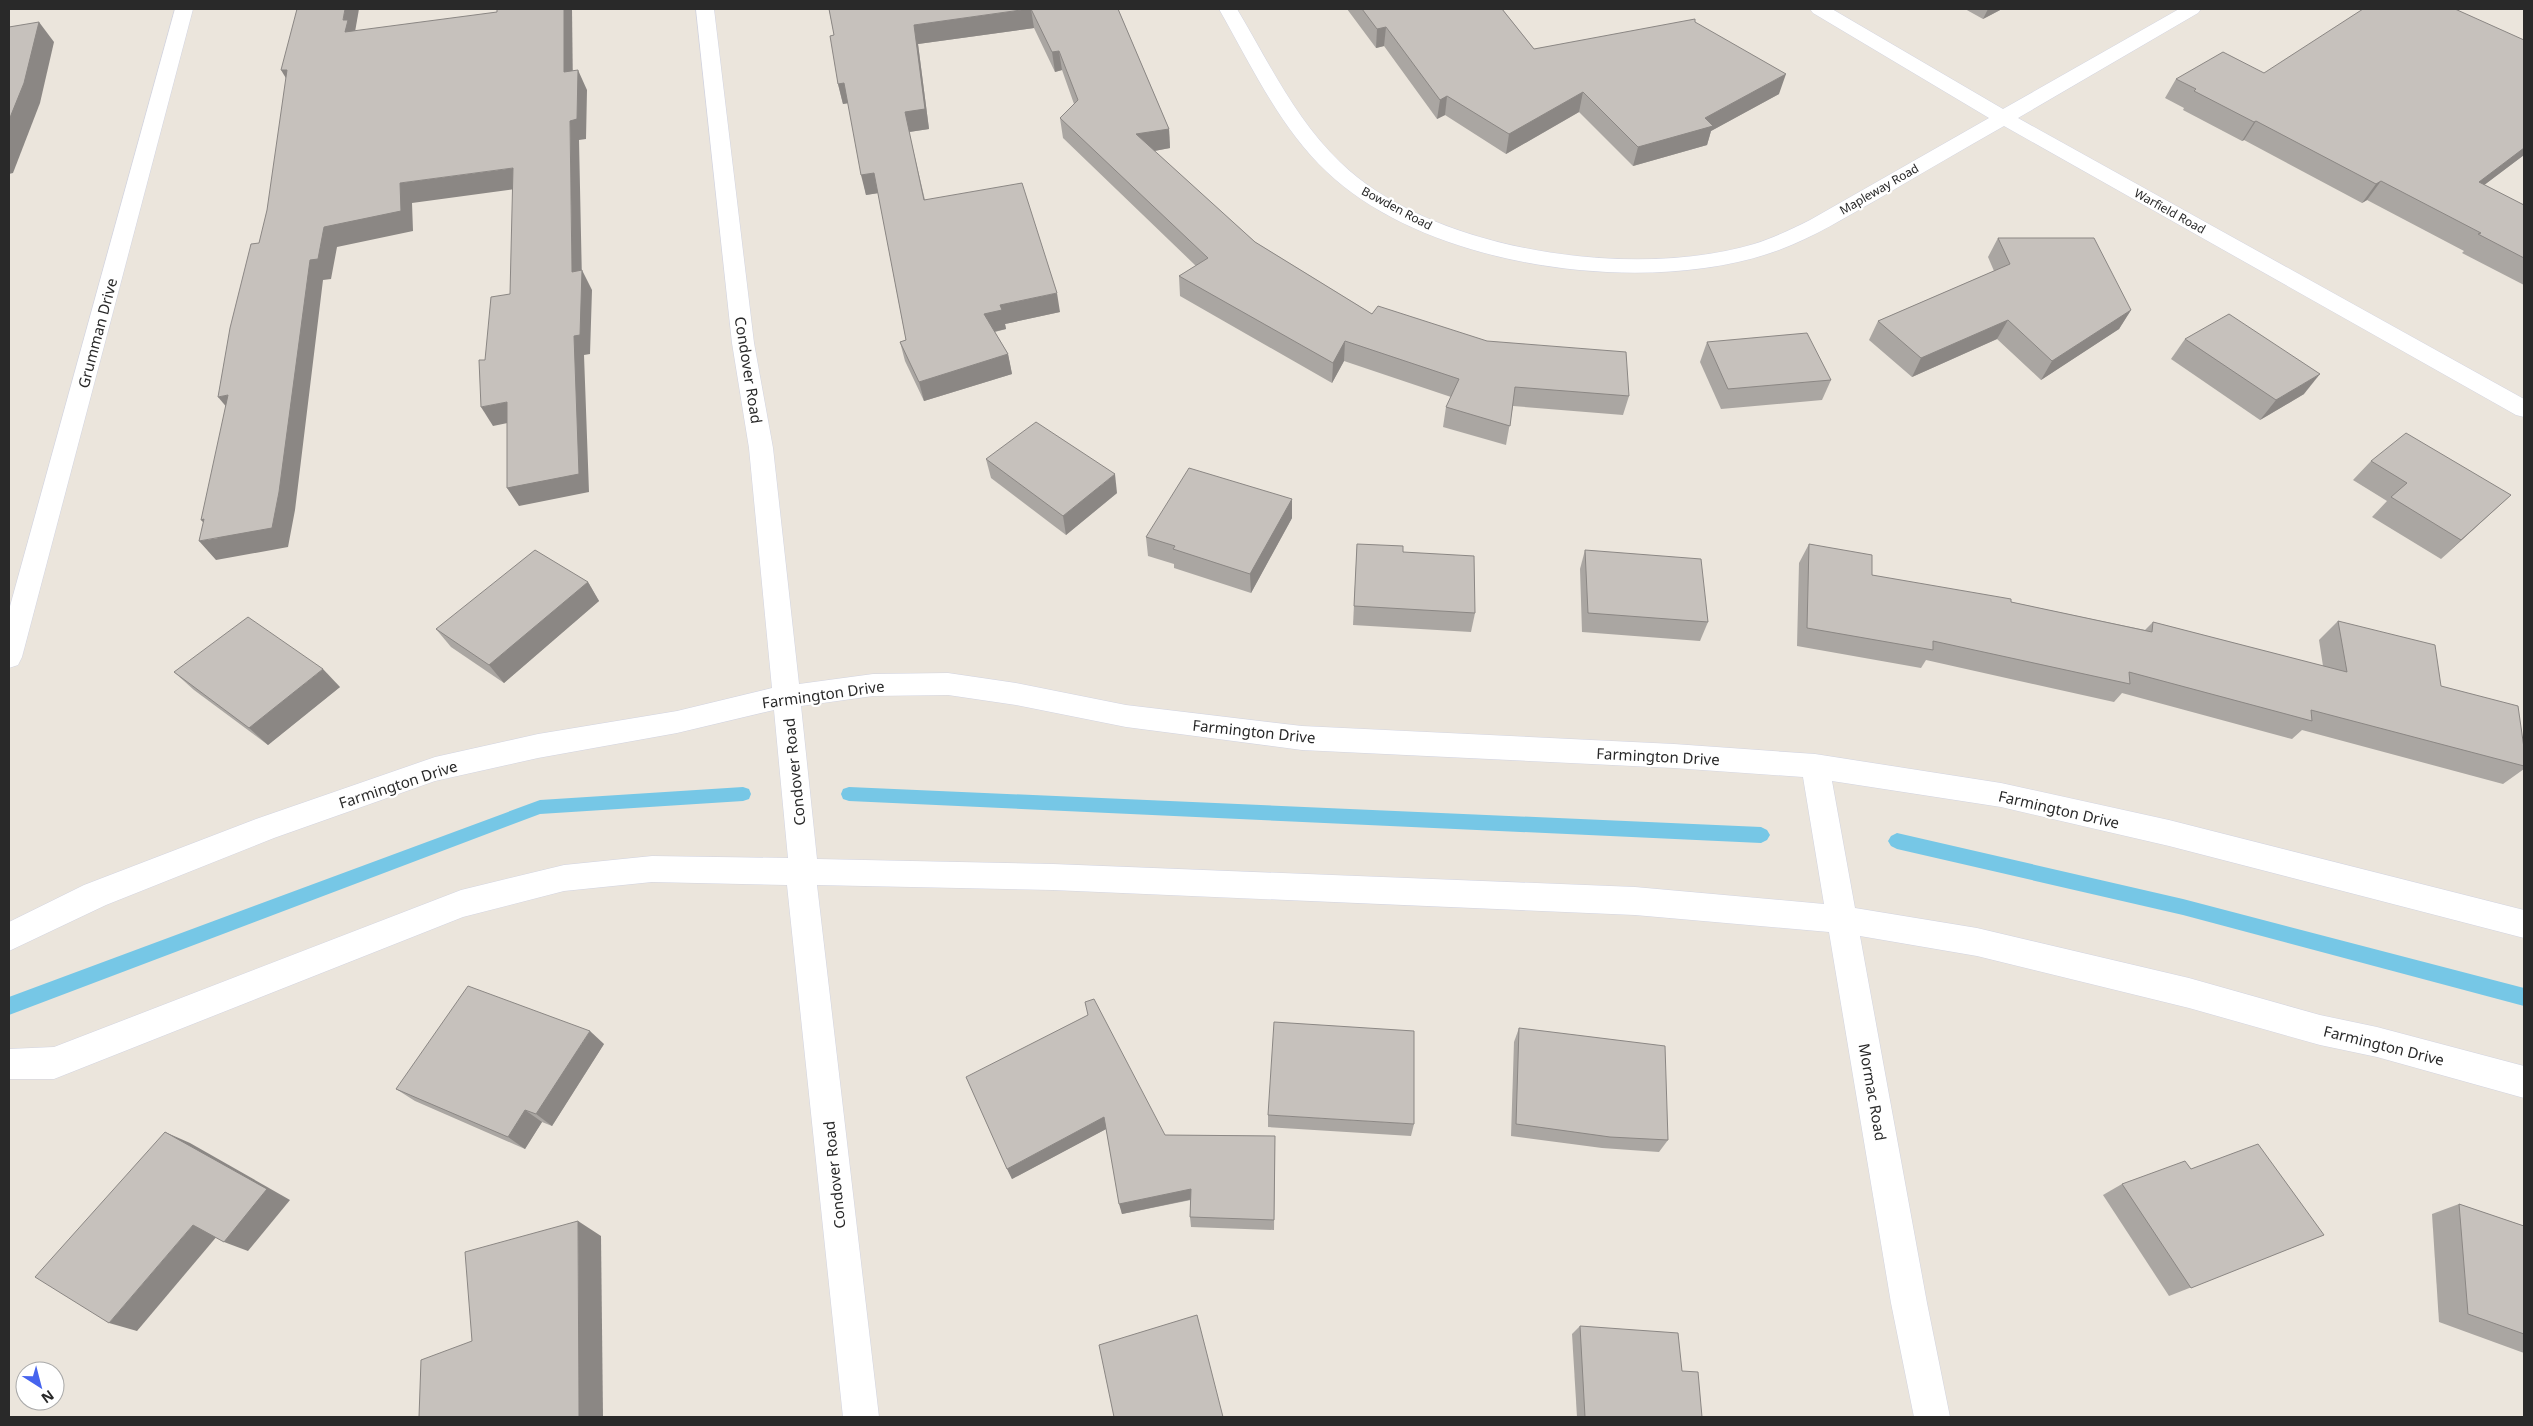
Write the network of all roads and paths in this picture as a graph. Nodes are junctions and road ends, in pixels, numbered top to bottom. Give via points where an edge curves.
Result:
1 (184, 9) edge
2 (704, 9) edge
3 (1228, 9) edge
4 (1819, 9) edge
5 (2192, 9) edge
6 (2004, 118) junction
7 (1534, 258) joint
8 (2524, 409) edge
9 (9, 657) edge
10 (787, 698) junction
11 (1815, 766) junction
12 (800, 872) junction
13 (1844, 920) junction
14 (2524, 924) edge
15 (9, 938) edge
16 (9, 1064) edge
17 (2524, 1082) edge
18 (861, 1417) edge
19 (1932, 1417) edge

1 - 9 street, Grumman Drive
2 - 10 street, Condover Road via 743,343 761,448
3 - 7 street, Bowden Road via 1307,139 1351,183 1402,214 1434,228
4 - 6 street, Warfield Road
5 - 6 street, Mapleway Road
6 - 7 street, Mapleway Road via 1817,225 1753,252 1657,266 1590,265
6 - 8 street, Warfield Road
10 - 11 street, Farmington Drive via 872,685 948,684 1126,716 1302,738
10 - 12 street, Condover Road via 802,856
10 - 15 street, Farmington Drive via 435,769 266,828 95,895
11 - 13 street, Mormac Road
11 - 14 street, Farmington Drive via 2001,795 2169,833
12 - 13 street, Farmington Drive via 1053,877 1635,901
12 - 16 street, Farmington Drive via 652,869 564,878 462,904 54,1064
12 - 18 street, Condover Road
13 - 17 street, Farmington Drive via 1986,945 2189,993
13 - 19 street, Mormac Road

